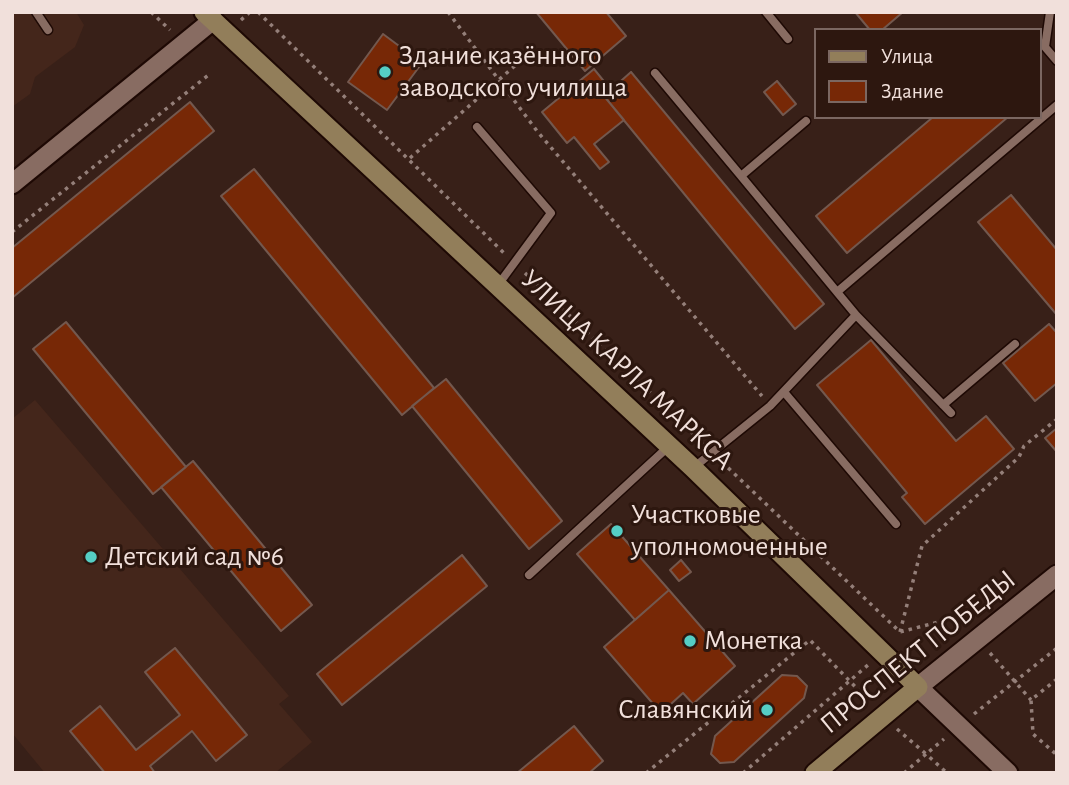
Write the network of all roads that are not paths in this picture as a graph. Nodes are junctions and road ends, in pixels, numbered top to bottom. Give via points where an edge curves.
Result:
1 (36, 12) edge
2 (766, 12) edge
3 (1050, 12) edge
4 (208, 16) edge
5 (1057, 27) edge
6 (48, 30) dead end
7 (1047, 30) junction
8 (788, 39) dead end
9 (1057, 61) edge
10 (655, 73) dead end
11 (1057, 105) edge
12 (1041, 119) edge
13 (1041, 119) edge
14 (806, 121) dead end
15 (477, 127) dead end
16 (741, 176) junction
17 (12, 184) edge
18 (496, 286) junction
19 (837, 292) junction
20 (856, 314) junction
21 (1015, 344) dead end
22 (784, 391) junction
23 (943, 405) junction
24 (951, 413) dead end
25 (669, 446) junction
26 (693, 468) junction
27 (895, 524) dead end
28 (529, 575) dead end
29 (1057, 575) edge
30 (918, 687) junction
31 (815, 773) edge
32 (1008, 773) edge

1 - 6 lane
2 - 8 lane
3 - 7 lane
4 - 17 street
4 - 18 main road, УЛИЦА КАРЛА МАРКСА
5 - 7 lane
7 - 9 lane via 1045,47
10 - 16 lane
11 - 12 lane
13 - 19 lane
14 - 16 lane
15 - 18 lane via 551,213
16 - 19 lane
18 - 25 main road, УЛИЦА КАРЛА МАРКСА
19 - 20 lane
20 - 22 lane
20 - 23 lane
21 - 23 lane
22 - 26 lane
22 - 27 lane
23 - 24 lane
25 - 26 main road, УЛИЦА КАРЛА МАРКСА
25 - 28 lane
26 - 30 main road, УЛИЦА КАРЛА МАРКСА
29 - 30 street, ПРОСПЕКТ ПОБЕДЫ
30 - 31 main road, ПРОСПЕКТ ПОБЕДЫ
30 - 32 street, УЛИЦА КАРЛА МАРКСА

